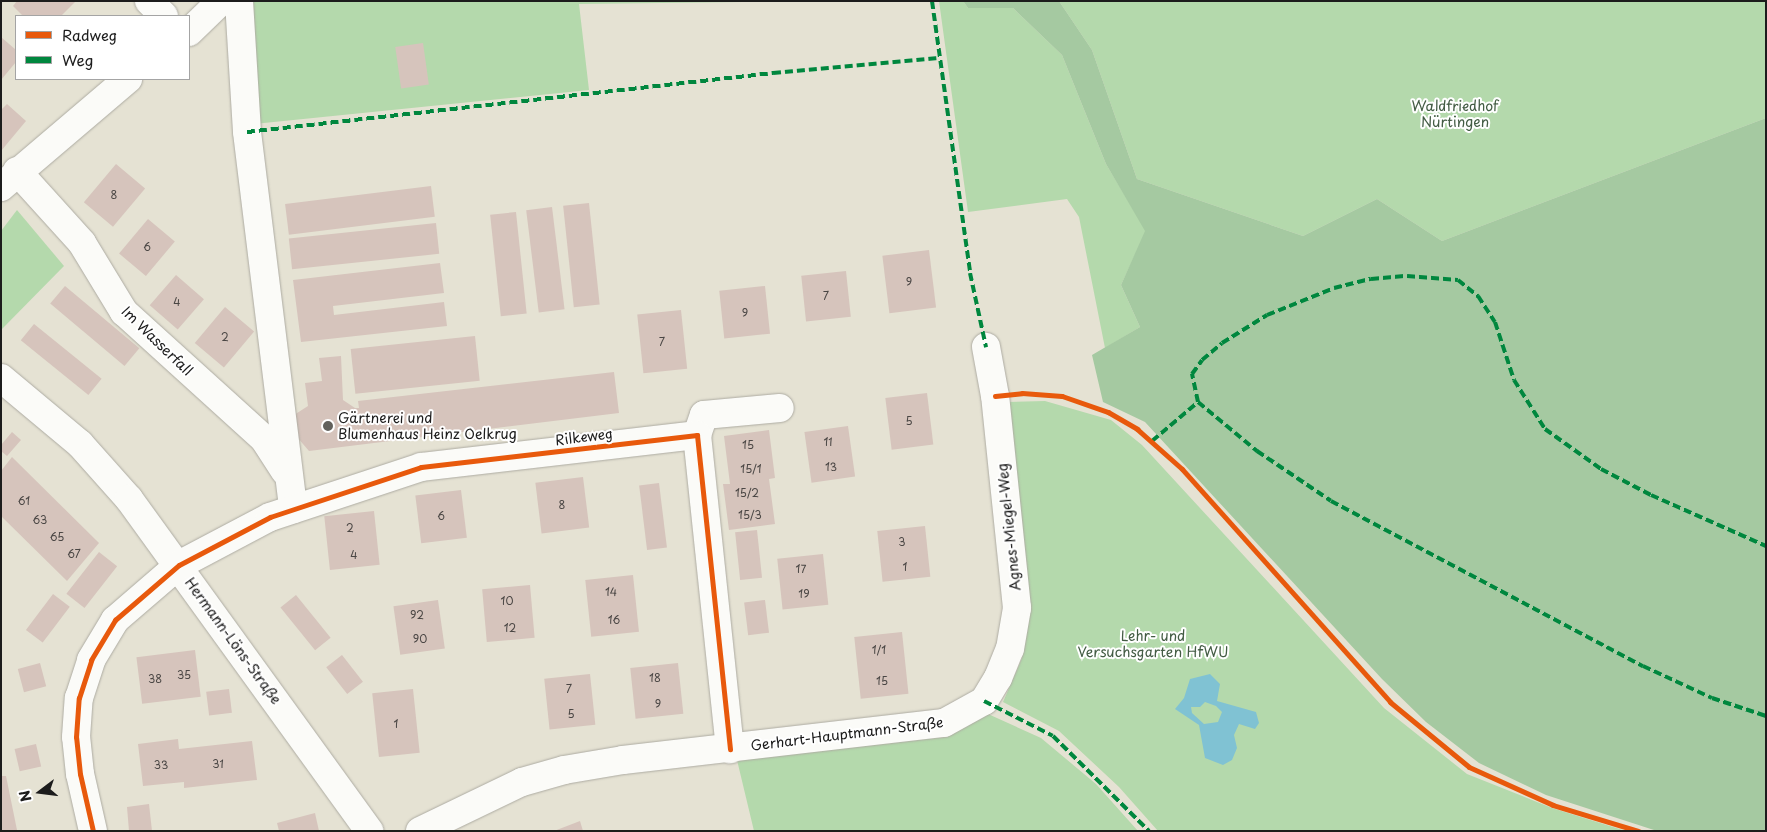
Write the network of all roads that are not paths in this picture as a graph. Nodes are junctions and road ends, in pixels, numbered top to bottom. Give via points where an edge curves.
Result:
1 (149, 1) edge
2 (221, 1) edge
3 (239, 1) edge
4 (163, 15) edge
5 (190, 31) edge
6 (127, 80) edge
7 (9, 179) edge
8 (986, 347) dead end
9 (1, 378) edge
10 (780, 408) dead end
11 (697, 435) junction
12 (289, 479) junction
13 (293, 510) junction
14 (179, 565) junction
15 (984, 701) joint
16 (730, 749) junction
17 (93, 831) edge
18 (368, 831) edge
19 (420, 831) edge

1 - 4 street
2 - 5 street
3 - 12 street via 247,132
6 - 7 street
7 - 12 street, Im Wasserfall via 82,242 124,312 264,439
8 - 15 street, Agnes-Miegel-Weg via 995,396 1017,608 1010,649
9 - 14 street, Hermann-Löns-Straße via 80,444
10 - 11 street via 704,416
11 - 13 street, Rilkeweg via 421,468
11 - 16 street
12 - 13 street
13 - 14 street, Rilkeweg via 270,517
14 - 17 street, Rilkeweg via 115,620 91,660 79,698 76,736 80,774
14 - 18 street, Hermann-Löns-Straße
15 - 16 street, Gerhart-Hauptmann-Straße via 944,723
16 - 19 street, Gerhart-Hauptmann-Straße via 564,770 522,782

